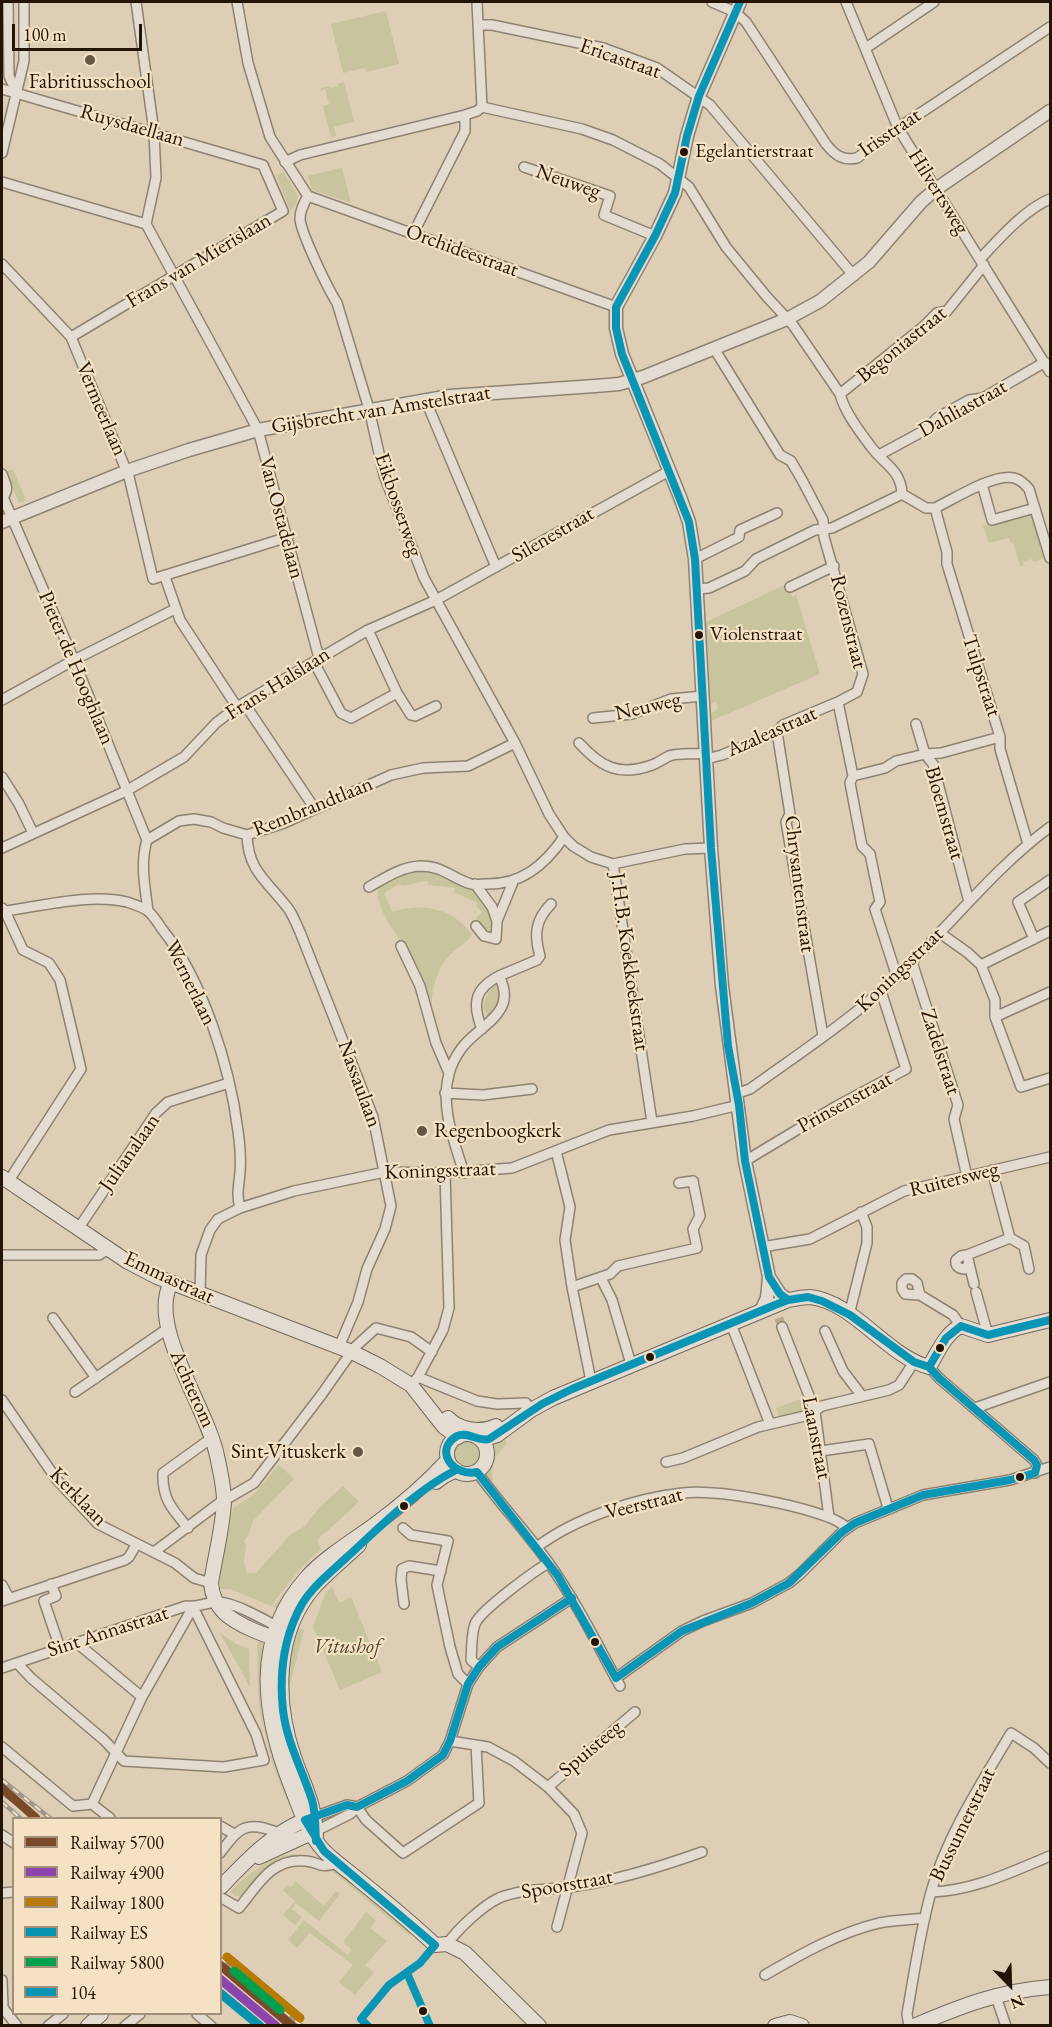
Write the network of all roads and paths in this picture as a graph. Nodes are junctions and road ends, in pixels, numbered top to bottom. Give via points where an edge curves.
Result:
1 (8, 2) edge
2 (24, 2) edge
3 (136, 2) edge
4 (237, 2) edge
5 (477, 2) edge
6 (712, 2) edge
7 (846, 2) edge
8 (934, 2) edge
9 (738, 7) edge
10 (479, 25) junction
11 (1050, 27) edge
12 (866, 48) junction
13 (2, 89) edge
14 (16, 94) junction
15 (699, 96) junction
16 (482, 107) junction
17 (1050, 111) edge
18 (465, 115) junction
19 (898, 128) junction
20 (154, 132) junction
21 (2, 153) edge
22 (285, 162) junction
23 (263, 165) joint
24 (524, 167) dead end
25 (677, 178) junction
26 (2, 182) edge
27 (936, 189) junction
28 (308, 196) junction
29 (1050, 199) edge
30 (146, 224) junction
31 (414, 232) junction
32 (655, 236) junction
33 (982, 262) junction
34 (2, 264) edge
35 (174, 276) junction
36 (854, 276) junction
37 (616, 306) junction
38 (787, 319) junction
39 (71, 337) junction
40 (715, 350) junction
41 (1046, 362) junction
42 (1050, 372) edge
43 (632, 380) junction
44 (840, 394) junction
45 (425, 399) junction
46 (369, 409) junction
47 (258, 430) junction
48 (879, 455) junction
49 (127, 471) junction
50 (669, 471) junction
51 (2, 474) edge
52 (982, 484) junction
53 (902, 494) junction
54 (2, 497) edge
55 (935, 508) junction
56 (1035, 508) junction
57 (777, 513) dead end
58 (7, 520) edge
59 (824, 529) junction
60 (288, 537) junction
61 (1050, 558) edge
62 (695, 559) junction
63 (834, 566) junction
64 (496, 567) junction
65 (165, 577) junction
66 (790, 587) dead end
67 (697, 589) junction
68 (436, 600) junction
69 (175, 609) junction
70 (368, 630) junction
71 (74, 660) junction
72 (317, 660) junction
73 (397, 693) junction
74 (703, 696) junction
75 (2, 700) edge
76 (838, 702) junction
77 (240, 705) junction
78 (436, 706) dead end
79 (593, 718) dead end
80 (916, 724) dead end
81 (777, 732) junction
82 (1000, 737) junction
83 (579, 742) dead end
84 (516, 743) junction
85 (926, 754) junction
86 (706, 756) junction
87 (853, 776) junction
88 (2, 777) edge
89 (126, 791) junction
90 (315, 809) junction
91 (1050, 827) edge
92 (33, 833) junction
93 (247, 835) junction
94 (564, 837) junction
95 (147, 840) junction
96 (1028, 844) junction
97 (2, 848) edge
98 (711, 848) junction
99 (613, 864) junction
100 (1050, 880) edge
101 (513, 882) junction
102 (475, 884) junction
103 (369, 886) dead end
104 (969, 902) junction
105 (551, 904) dead end
106 (3, 909) edge
107 (148, 911) junction
108 (497, 921) junction
109 (476, 926) dead end
110 (1050, 931) edge
111 (940, 933) junction
112 (1034, 939) junction
113 (400, 946) dead end
114 (912, 962) junction
115 (981, 965) junction
116 (499, 976) junction
117 (897, 977) junction
118 (881, 991) junction
119 (1050, 993) edge
120 (995, 1017) junction
121 (482, 1029) junction
122 (823, 1036) junction
123 (449, 1073) junction
124 (1050, 1078) edge
125 (229, 1083) junction
126 (532, 1089) dead end
127 (445, 1093) junction
128 (738, 1100) junction
129 (651, 1122) junction
130 (556, 1151) junction
131 (1050, 1157) edge
132 (745, 1161) junction
133 (992, 1170) junction
134 (385, 1172) junction
135 (445, 1173) junction
136 (464, 1173) junction
137 (967, 1177) junction
138 (5, 1180) edge
139 (679, 1183) dead end
140 (240, 1208) junction
141 (861, 1212) junction
142 (78, 1229) junction
143 (1010, 1238) junction
144 (762, 1246) junction
145 (108, 1249) junction
146 (2, 1255) edge
147 (1029, 1269) dead end
148 (769, 1277) junction
149 (601, 1278) junction
150 (171, 1283) junction
151 (572, 1287) junction
152 (200, 1294) junction
153 (920, 1295) dead end
154 (788, 1300) junction
155 (761, 1311) junction
156 (849, 1315) junction
157 (53, 1318) dead end
158 (1050, 1320) edge
159 (961, 1326) junction
160 (732, 1327) junction
161 (782, 1327) tunnel mouth
162 (167, 1329) junction
163 (825, 1330) dead end
164 (988, 1335) junction
165 (434, 1348) junction
166 (345, 1349) junction
167 (914, 1362) junction
168 (631, 1364) junction
169 (929, 1367) junction
170 (96, 1378) junction
171 (415, 1381) junction
172 (591, 1381) junction
173 (1050, 1382) edge
174 (75, 1392) dead end
175 (862, 1396) junction
176 (2, 1400) edge
177 (975, 1408) junction
178 (531, 1410) junction
179 (815, 1411) junction
180 (770, 1424) junction
181 (213, 1437) junction
182 (458, 1437) junction
183 (481, 1440) junction
184 (821, 1451) junction
185 (666, 1462) dead end
186 (452, 1465) junction
187 (1050, 1467) edge
188 (477, 1472) junction
189 (1035, 1473) junction
190 (224, 1501) junction
191 (888, 1508) junction
192 (829, 1517) junction
193 (188, 1528) junction
194 (848, 1528) junction
195 (406, 1534) dead end
196 (136, 1545) junction
197 (537, 1547) junction
198 (154, 1552) junction
199 (549, 1563) junction
200 (441, 1571) junction
201 (212, 1583) junction
202 (51, 1584) junction
203 (2, 1585) edge
204 (572, 1598) junction
205 (5, 1600) edge
206 (216, 1602) junction
207 (404, 1604) dead end
208 (193, 1607) junction
209 (281, 1635) junction
210 (77, 1643) junction
211 (60, 1648) junction
212 (17, 1663) junction
213 (479, 1667) junction
214 (2, 1668) edge
215 (468, 1684) junction
216 (142, 1697) junction
217 (635, 1712) dead end
218 (450, 1741) junction
219 (476, 1745) junction
220 (2, 1747) edge
221 (115, 1753) junction
222 (1050, 1763) edge
223 (548, 1786) junction
224 (92, 1804) junction
225 (357, 1807) junction
226 (109, 1817) edge
227 (310, 1818) junction
228 (222, 1827) edge
229 (279, 1833) junction
230 (234, 1834) junction
231 (315, 1835) junction
232 (222, 1850) edge
233 (702, 1852) dead end
234 (1050, 1856) edge
235 (339, 1863) junction
236 (244, 1865) junction
237 (222, 1886) edge
238 (568, 1887) junction
239 (931, 1892) junction
240 (222, 1898) edge
241 (925, 1918) junction
242 (557, 1927) dead end
243 (441, 1944) junction
244 (765, 1975) dead end
245 (2, 1980) edge
246 (1050, 1988) edge
247 (995, 1995) junction
248 (2, 2008) edge
249 (60, 2015) edge
250 (138, 2015) edge
251 (199, 2015) edge
252 (17, 2025) edge
253 (48, 2025) edge
254 (125, 2025) edge
255 (211, 2025) edge
256 (539, 2025) edge
257 (775, 2025) edge
258 (802, 2025) edge
259 (914, 2025) edge
260 (1006, 2025) edge

1 - 14 street via 9,76
2 - 14 street via 24,61
3 - 20 street
4 - 22 street via 248,63 270,137
5 - 10 street
6 - 9 street, Irisstraat
7 - 12 street, Hilvertsweg
8 - 12 street
9 - 15 street
9 - 19 street, Irisstraat via 826,144 839,157 857,158
10 - 15 street, Ericastraat via 603,48 657,68
10 - 16 street
11 - 19 street, Irisstraat
12 - 19 street, Hilvertsweg
13 - 14 street, Ruysdaellaan
14 - 20 street, Ruysdaellaan
14 - 21 street
15 - 25 street
15 - 36 street, Ericastraat
16 - 18 street
16 - 25 street via 582,129 613,140 660,164
17 - 27 street, Gijsbrecht van Amstelstraat
18 - 22 street
18 - 31 street via 465,131
19 - 27 street, Hilvertsweg
20 - 23 street, Ruysdaellaan
20 - 30 street via 156,178
22 - 28 street
23 - 35 street, Frans van Mierislaan via 283,212
24 - 32 street, Neuweg via 610,196 604,215
25 - 32 street via 675,193
25 - 38 street via 689,187 726,247
26 - 30 street
27 - 33 street, Hilvertsweg
27 - 36 street, Gijsbrecht van Amstelstraat
28 - 31 street, Orchideestraat
28 - 46 street, Eikbosserweg via 302,207 301,224 337,303
29 - 33 street, Begoniastraat via 1015,224
30 - 35 street, Van Ostadelaan
31 - 37 street, Orchideestraat
32 - 37 street
33 - 41 street, Hilvertsweg
33 - 44 street, Begoniastraat via 946,311 938,313
34 - 39 street, Vermeerlaan
35 - 39 street, Frans van Mierislaan
35 - 47 street, Van Ostadelaan
36 - 38 street, Gijsbrecht van Amstelstraat
37 - 43 street, Neuweg via 619,341
38 - 40 street, Gijsbrecht van Amstelstraat
38 - 44 street
39 - 49 street, Vermeerlaan
40 - 43 street, Gijsbrecht van Amstelstraat
40 - 59 street, Rozenstraat via 780,455 791,461 823,520
41 - 42 street, Hilvertsweg
41 - 48 street, Dahliastraat via 983,398 969,400
43 - 45 street, Gijsbrecht van Amstelstraat
43 - 50 street, Neuweg
44 - 48 street via 843,405
45 - 46 street, Gijsbrecht van Amstelstraat
45 - 64 street
46 - 47 street, Gijsbrecht van Amstelstraat
46 - 68 street, Eikbosserweg via 384,476
47 - 49 street, Gijsbrecht van Amstelstraat
47 - 60 street, Van Ostadelaan
48 - 53 street via 902,482
49 - 58 street, Gijsbrecht van Amstelstraat
49 - 65 street, Vermeerlaan via 153,579
50 - 62 street, Neuweg via 688,522
50 - 64 street, Silenestraat
51 - 54 street, Pieter de Hooghlaan via 8,488
52 - 55 street
52 - 56 street via 1001,477 1023,482
52 - 56 street via 992,520
53 - 55 street via 926,508
53 - 59 street
54 - 58 street, Pieter de Hooghlaan
55 - 82 street, Tulpstraat via 947,564
56 - 61 street
57 - 62 street via 740,530 739,537
58 - 71 street, Pieter de Hooghlaan
59 - 63 street, Rozenstraat
59 - 67 street via 756,559 745,571 709,588
60 - 65 street
60 - 72 street, Van Ostadelaan
62 - 67 street, Neuweg
63 - 66 street
63 - 76 street, Rozenstraat via 863,674 857,692
64 - 68 street, Silenestraat
65 - 69 street
67 - 74 street, Neuweg
68 - 70 street, Frans Halslaan
68 - 84 street, Eikbosserweg
69 - 71 street
69 - 77 street
70 - 72 street, Frans Halslaan
70 - 73 street
71 - 75 street
71 - 89 street, Pieter de Hooghlaan
72 - 73 street, Van Ostadelaan via 341,713 351,718
72 - 77 street, Frans Halslaan
73 - 78 street via 411,715
74 - 79 street, Neuweg via 671,699 632,714
74 - 86 street, Neuweg
76 - 81 street, Azaleastraat via 783,725
76 - 87 street
77 - 89 street, Frans Halslaan via 216,723 184,758
77 - 90 street
80 - 85 street, Bloemstraat
81 - 86 street, Azaleastraat via 722,755
81 - 122 street, Chrysantenstraat via 790,814 786,822
82 - 85 street
82 - 96 street, Tulpstraat via 1000,749
83 - 86 street via 593,758 612,768 631,771 672,755
84 - 90 street, Rembrandtlaan via 468,766 423,768 391,775
84 - 94 street, Eikbosserweg
85 - 87 street
85 - 104 street, Bloemstraat via 933,764
86 - 98 street, Neuweg
87 - 117 street via 850,783 862,846 870,854 880,902 875,909
88 - 92 street
89 - 92 street, Frans Halslaan
89 - 95 street, Pieter de Hooghlaan
90 - 93 street, Rembrandtlaan
91 - 96 street, Koningsstraat
92 - 97 street, Frans Halslaan
93 - 95 street, Rembrandtlaan via 194,819 179,821
93 - 134 street, Nassaulaan via 248,850 260,878 290,910 300,932 373,1117
94 - 99 street, Eikbosserweg via 591,857
94 - 101 street via 545,860
95 - 107 street via 144,877
96 - 104 street, Koningsstraat
98 - 99 street, J.H.B. Koekkoekstraat via 685,849
98 - 128 street, Neuweg via 728,1046
99 - 129 street, J.H.B. Koekkoekstraat
100 - 112 street via 1018,902
101 - 102 street
101 - 108 street
102 - 103 street via 437,867 418,866
102 - 108 street
104 - 111 street, Koningsstraat
105 - 116 street via 536,927 540,956
106 - 107 street via 108,899
106 - 138 street via 23,950 49,963 60,980 81,1069
107 - 125 street, Wernerlaan via 183,959 218,1042
108 - 109 street via 496,939 484,936
110 - 112 street
111 - 114 street, Koningsstraat
111 - 115 street
112 - 115 street
113 - 123 street via 420,986
114 - 117 street, Koningsstraat
114 - 137 street, Zadelstraat via 958,1105 954,1119
115 - 120 street via 994,1000
116 - 121 street via 506,996 501,1009
116 - 121 street via 489,981 476,1002
117 - 118 street, Koningsstraat
118 - 122 street, Koningsstraat
118 - 132 street, Prinsenstraat via 906,1069
119 - 120 street
120 - 124 street via 1021,1087
121 - 123 street via 461,1048
122 - 128 street, Koningsstraat via 741,1092
123 - 127 street
125 - 140 street, Wernerlaan via 241,1153 237,1195
125 - 142 street, Julianalaan via 168,1102 156,1113
126 - 127 street via 483,1095
127 - 136 street
128 - 129 street, Koningsstraat via 693,1116
128 - 132 street, Neuweg
129 - 130 street, Koningsstraat via 609,1130
130 - 136 street, Koningsstraat via 512,1168
130 - 151 street via 570,1207 565,1240
131 - 133 street, Ruitersweg
132 - 144 street, Neuweg
133 - 137 street, Ruitersweg
133 - 143 street
134 - 135 street, Koningsstraat
134 - 140 street, Koningsstraat via 294,1191
134 - 166 street, Nassaulaan via 391,1206 367,1269
135 - 136 street, Koningsstraat
135 - 165 street via 449,1303
137 - 141 street, Ruitersweg via 904,1191
138 - 142 main road, Emmastraat
139 - 149 street via 693,1181 700,1216 693,1229 697,1248 618,1266
140 - 152 street, Koningsstraat via 218,1219 210,1230 201,1255
141 - 144 street, Ruitersweg via 810,1239
141 - 156 street via 867,1227 867,1243
142 - 145 main road, Emmastraat
143 - 147 street via 1024,1246
143 - 164 street via 967,1255
144 - 148 street, Neuweg
145 - 146 street via 99,1255
145 - 150 main road, Emmastraat
148 - 154 street, Neuweg
148 - 155 street, Neuweg
149 - 151 street
149 - 168 street via 612,1300
150 - 152 main road, Emmastraat
150 - 162 main road, Achterom via 167,1291
151 - 172 street
152 - 166 main road, Emmastraat
153 - 159 street via 953,1315
154 - 155 main road
154 - 156 main road via 818,1299
155 - 160 main road
156 - 167 main road
157 - 170 street
158 - 164 main road
159 - 164 main road
159 - 169 main road via 948,1336
160 - 168 main road
160 - 180 street
161 - 179 street, Laanstraat
162 - 170 street
162 - 181 main road, Achterom
163 - 175 street via 843,1371
165 - 166 street via 411,1336 376,1328
165 - 171 street
166 - 171 main road, Emmastraat
166 - 190 street via 316,1402 254,1483
167 - 169 main road
167 - 175 street via 899,1385
168 - 172 main road
169 - 177 street
170 - 174 street
171 - 178 street, Emmastraat via 477,1401 526,1403
171 - 178 main road via 459,1428 488,1430
171 - 182 main road, Emmastraat via 446,1428
172 - 178 main road
173 - 177 street
175 - 179 street
176 - 196 street, Kerklaan via 57,1480 98,1524
177 - 189 street via 1034,1460
178 - 183 main road via 497,1435
179 - 180 street
179 - 184 street, Laanstraat
180 - 185 street
181 - 190 main road, Achterom
181 - 193 street via 163,1473 162,1487 171,1507
182 - 183 main road via 469,1435
182 - 186 main road via 448,1447
183 - 188 main road via 487,1457
184 - 191 street via 869,1444
184 - 192 street, Laanstraat
186 - 188 main road via 467,1474
186 - 209 main road via 323,1562 291,1600
187 - 189 street
188 - 197 street
189 - 191 street via 922,1495
190 - 193 street
190 - 201 main road, Achterom
191 - 194 street
192 - 194 street, Veerstraat
192 - 197 street, Veerstraat via 743,1497 681,1493 606,1512 559,1532
193 - 198 street
194 - 204 street via 789,1583 752,1604 682,1631 618,1682
195 - 200 street via 448,1541
196 - 198 street, Kerklaan
196 - 202 street via 124,1560
197 - 199 street
198 - 201 street, Kerklaan via 194,1578
199 - 204 street
199 - 213 street via 476,1622 471,1660
200 - 207 street via 409,1566 402,1569
200 - 215 street via 437,1585 450,1647 458,1674
201 - 206 main road, Achterom
202 - 205 street
202 - 211 street via 56,1596 44,1601
203 - 205 street
204 - 213 street via 497,1647
206 - 208 street, Sint Annastraat
206 - 209 main road via 234,1622
208 - 210 street, Sint Annastraat via 186,1606
208 - 216 street
208 - 221 street via 256,1734 264,1760 224,1767 124,1761
209 - 227 main road via 283,1711 293,1755 312,1801
210 - 211 street, Sint Annastraat
210 - 216 street
211 - 212 street, Sint Annastraat
212 - 214 street, Sint Annastraat
212 - 221 street
213 - 215 street
215 - 218 street
216 - 221 street
217 - 223 street, Spuisteeg
218 - 219 street
218 - 225 street via 443,1755 432,1764
219 - 223 street via 514,1761
219 - 225 street via 479,1803 403,1853
220 - 224 street via 73,1806
221 - 224 street
222 - 239 street, Bussumerstraat via 1011,1733 975,1794
223 - 238 street via 574,1814 582,1833
224 - 226 street
225 - 227 street via 347,1805
225 - 231 street
227 - 229 main road
227 - 231 main road
228 - 230 street
229 - 230 street via 246,1827
229 - 236 main road
230 - 232 street
231 - 235 main road via 324,1851
231 - 236 main road via 275,1848
233 - 238 street, Spoorstraat via 668,1864
234 - 239 street via 983,1884
235 - 240 street via 325,1867 308,1861 286,1862 274,1867 239,1908
235 - 243 main road
236 - 237 main road
238 - 242 street
238 - 243 street, Spoorstraat via 499,1898
239 - 241 street, Bussumerstraat
241 - 244 street via 878,1923 811,1950
241 - 259 street, Bussumerstraat via 907,2014
243 - 256 main road via 465,1953
245 - 248 street
246 - 247 main road
247 - 259 main road
247 - 260 street
248 - 252 street
249 - 253 street
250 - 254 street
251 - 255 street
257 - 258 main road

